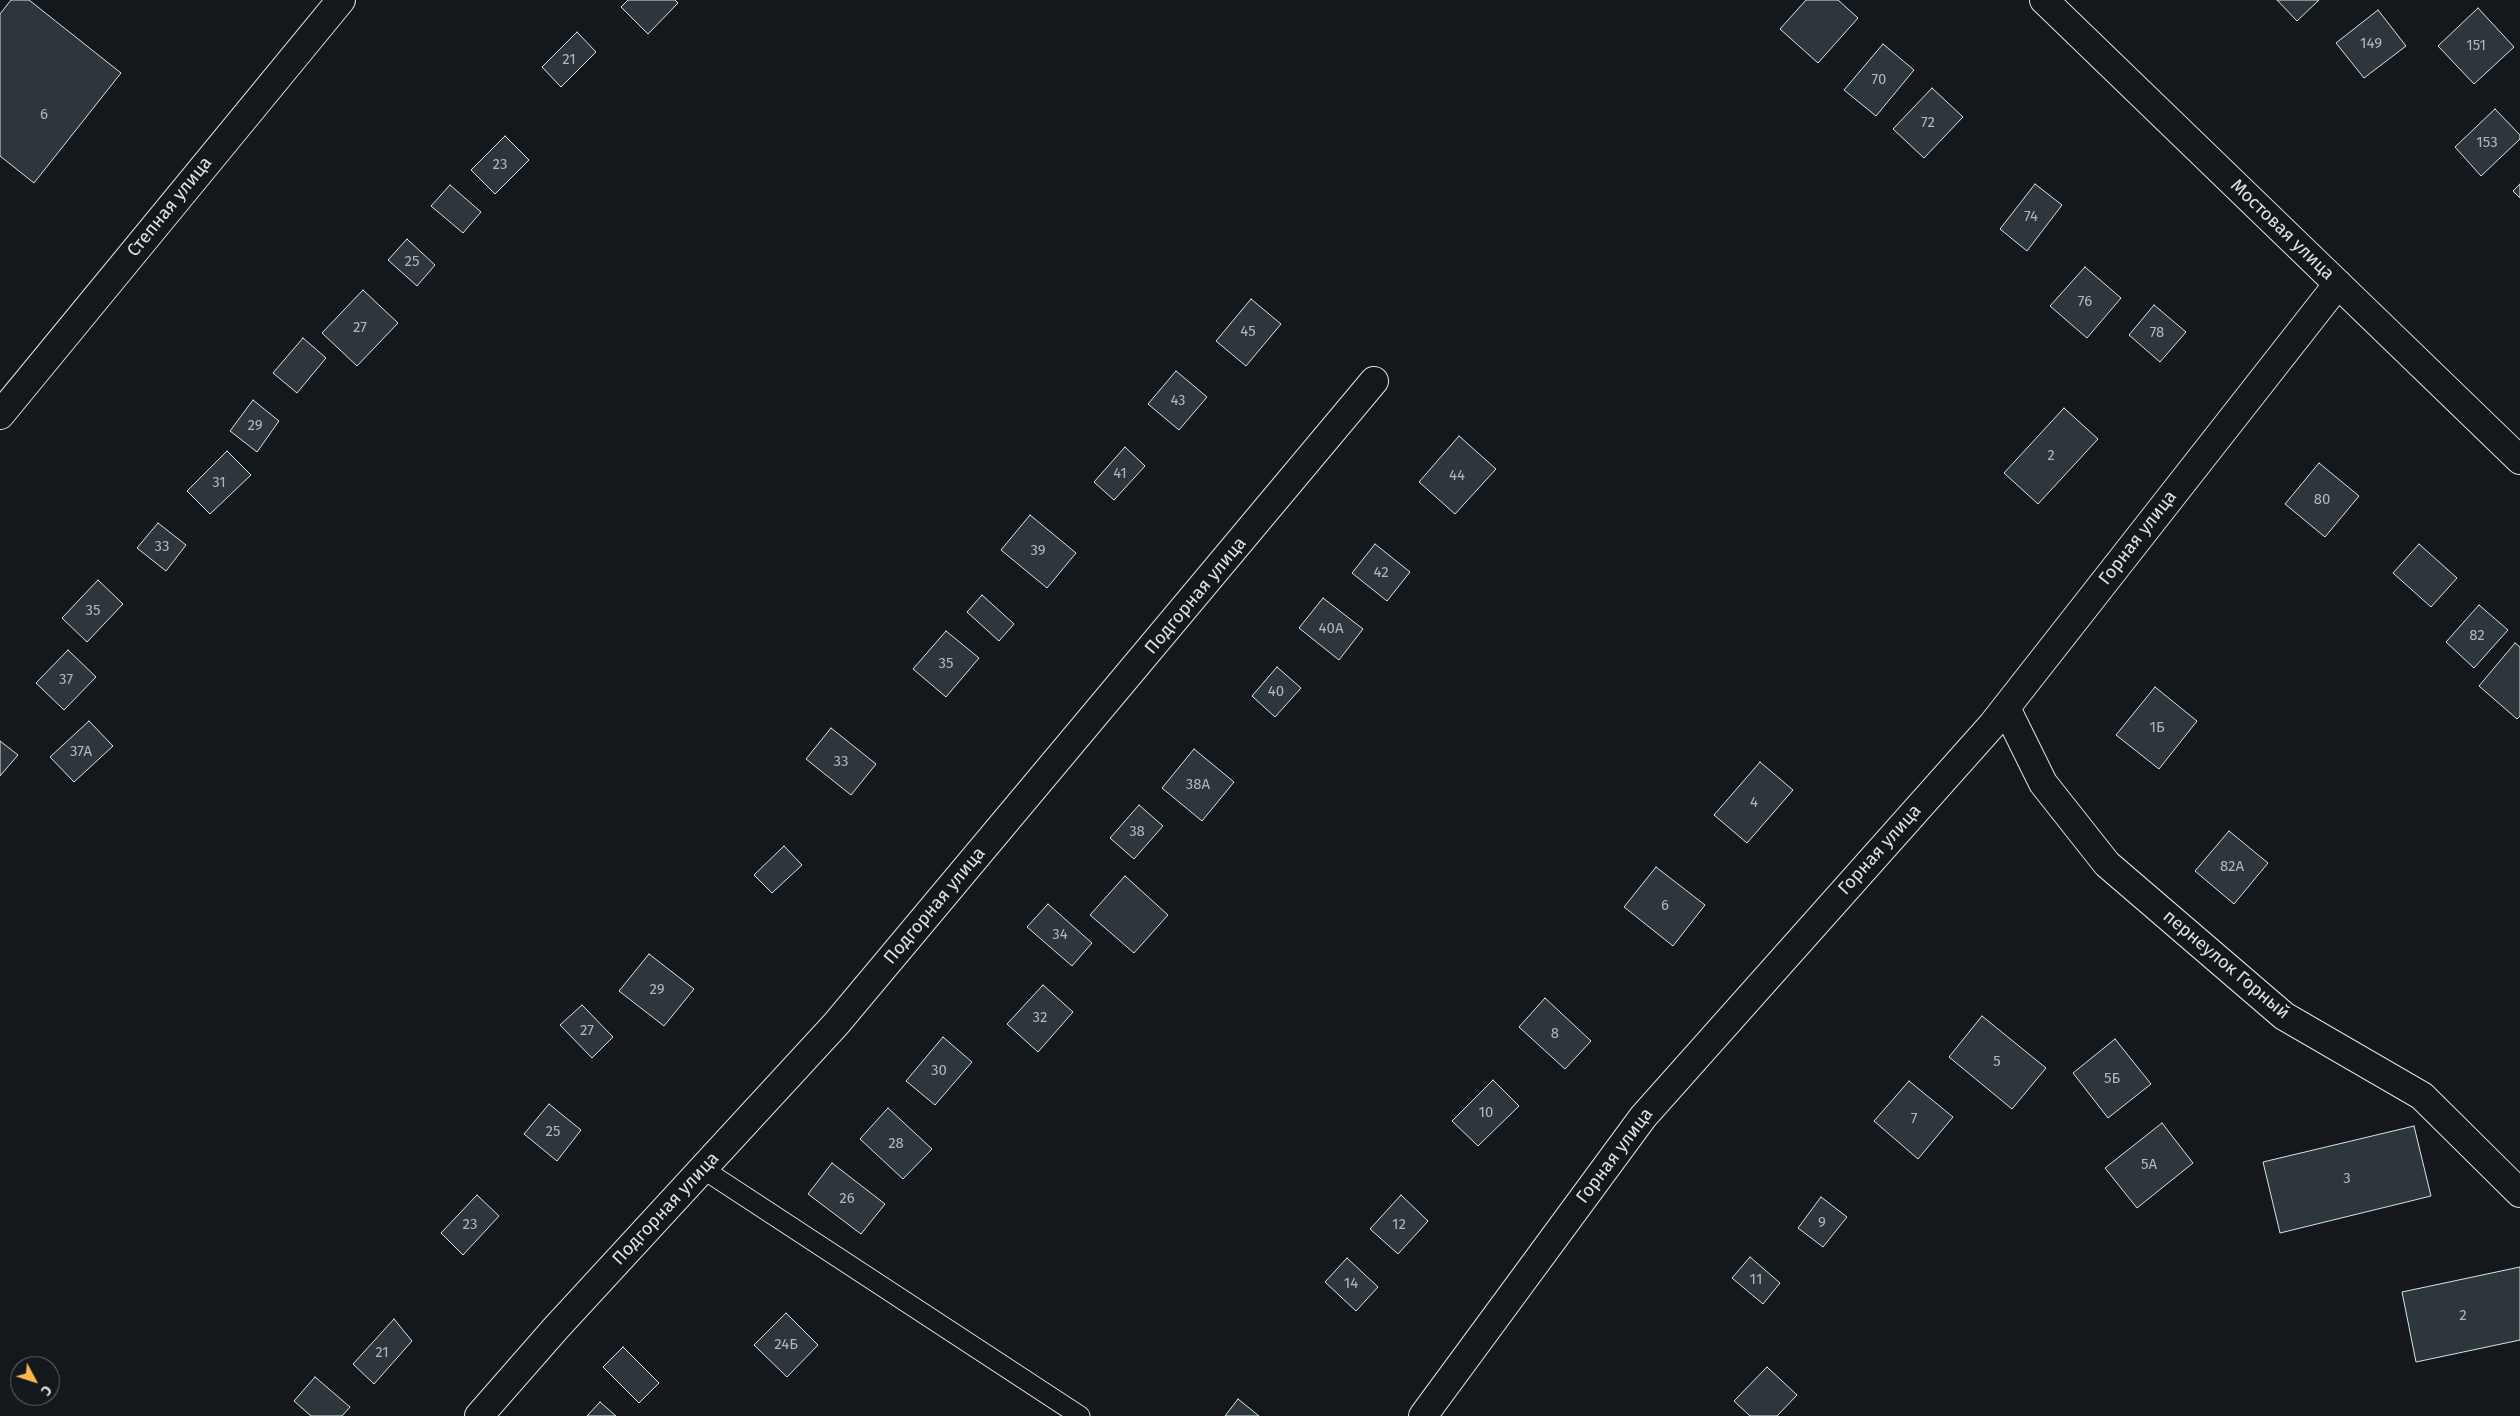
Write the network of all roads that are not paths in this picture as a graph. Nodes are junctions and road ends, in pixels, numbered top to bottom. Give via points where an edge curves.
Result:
1 (341, 0) edge
2 (2044, 0) edge
3 (2338, 284) junction
4 (1374, 381) dead end
5 (0, 414) edge
6 (2520, 460) edge
7 (2006, 708) junction
8 (703, 1169) junction
9 (2520, 1193) edge
10 (479, 1416) edge
11 (1080, 1416) edge
12 (1423, 1416) edge

1 - 5 street, Степная улица
2 - 3 street, Мостовая улица
3 - 6 street, Мостовая улица
3 - 7 street, Горная улица
4 - 8 street, Подгорная улица via 836,1024
7 - 9 street, пернеулок Горный via 2043,783 2107,864 2284,1016 2422,1096
7 - 12 street, Горная улица via 1643,1117
8 - 10 street, Подгорная улица
8 - 11 lane

